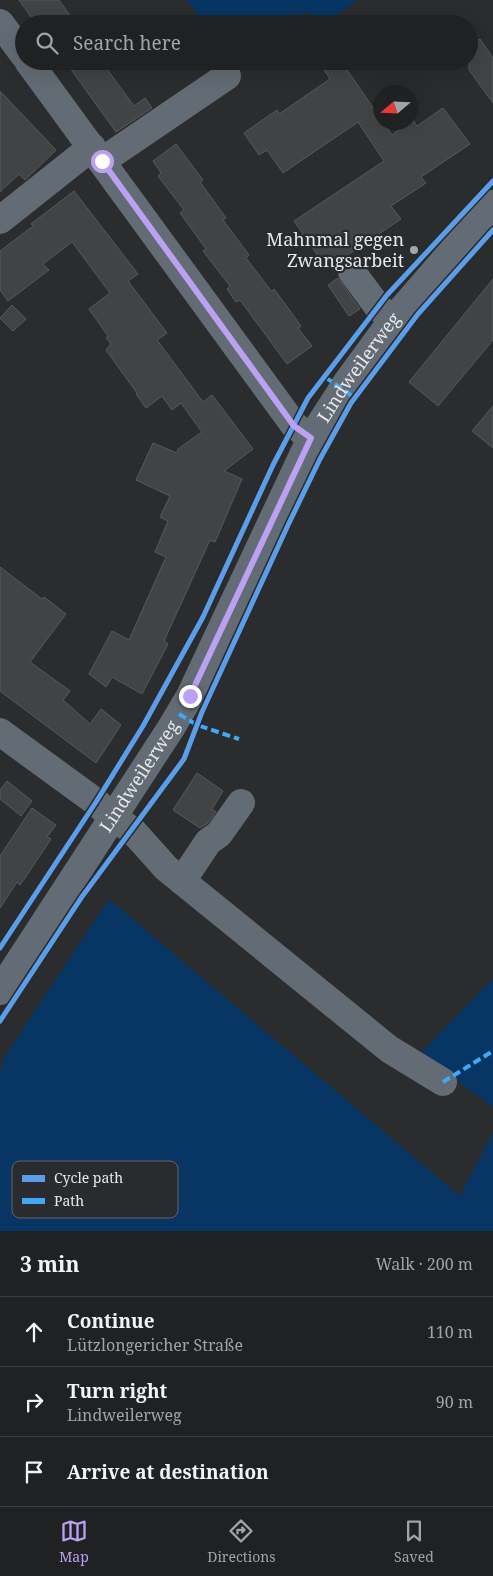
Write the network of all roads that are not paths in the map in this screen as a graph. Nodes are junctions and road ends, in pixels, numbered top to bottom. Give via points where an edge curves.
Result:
1 (0, 23) edge
2 (15, 43) edge
3 (35, 70) edge
4 (227, 76) dead end
5 (97, 154) junction
6 (493, 204) edge
7 (0, 220) edge
8 (352, 272) dead end
9 (393, 320) junction
10 (311, 438) junction
11 (0, 732) edge
12 (241, 803) dead end
13 (112, 817) junction
14 (182, 881) junction
15 (0, 991) edge
16 (444, 1082) dead end

1 - 2 street
3 - 5 street
4 - 5 street
5 - 7 street
5 - 10 street via 294,426
6 - 9 street, Lindweilerweg
8 - 9 street via 378,307
9 - 10 street, Lindweilerweg
10 - 13 street, Lindweilerweg via 190,696
11 - 13 street
12 - 14 street via 219,834 208,842
13 - 14 street via 132,830
13 - 15 street, Lindweilerweg
14 - 16 street via 389,1049

